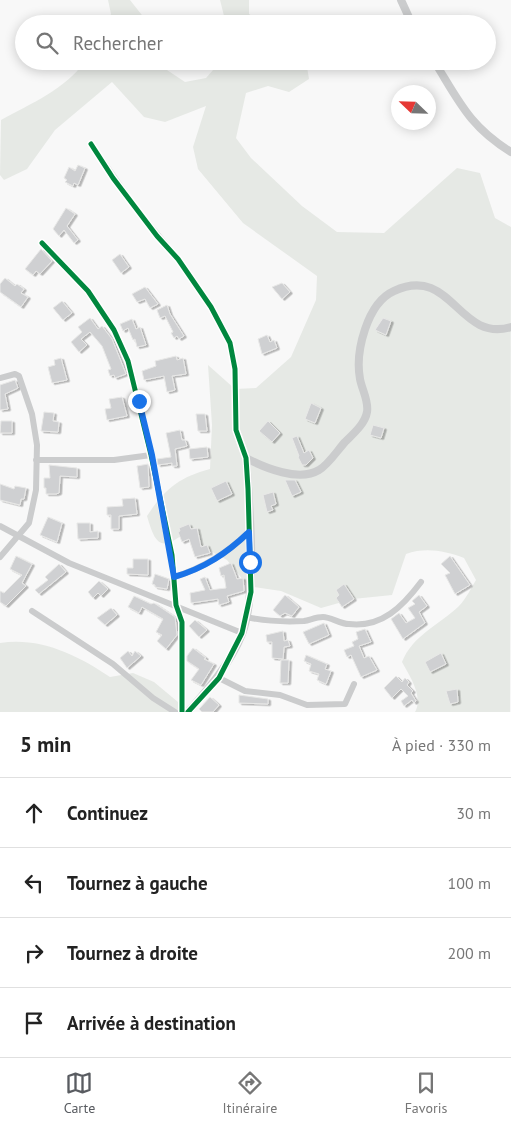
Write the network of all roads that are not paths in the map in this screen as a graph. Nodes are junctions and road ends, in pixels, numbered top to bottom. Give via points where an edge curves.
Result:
1 (401, 0) edge
2 (408, 15) edge
3 (439, 70) edge
4 (91, 144) dead end
5 (511, 152) edge
6 (42, 243) dead end
7 (511, 327) edge
8 (0, 378) edge
9 (152, 455) junction
10 (246, 458) junction
11 (36, 460) junction
12 (0, 526) edge
13 (249, 532) junction
14 (18, 536) junction
15 (0, 557) edge
16 (174, 577) junction
17 (422, 582) dead end
18 (176, 605) junction
19 (32, 611) dead end
20 (246, 617) junction
21 (242, 633) junction
22 (219, 678) junction
23 (354, 684) dead end
24 (175, 712) edge
25 (182, 712) edge
26 (188, 712) edge

1 - 2 street
3 - 5 street via 465,113 480,130
4 - 10 street via 137,210 178,259 230,343 235,369 236,430
6 - 9 street via 88,291 114,330 128,362
7 - 10 street via 486,328 475,323 436,288 416,284 392,291 374,310 362,335 358,359 368,410 359,427 319,470 303,475 260,466
8 - 11 street via 19,376 32,414
9 - 11 street via 114,460
9 - 16 street
10 - 13 street
11 - 14 street via 36,490 29,523
12 - 14 street
13 - 16 street via 227,553
13 - 20 street via 251,592
14 - 15 street
14 - 18 street via 69,563
16 - 18 street
17 - 20 street via 402,606 378,621 355,625 324,616 304,620
18 - 21 street
18 - 25 street via 182,622
19 - 24 street via 113,664
20 - 21 street
21 - 22 street
22 - 23 street via 245,691 280,696 307,706 345,704
22 - 26 street

